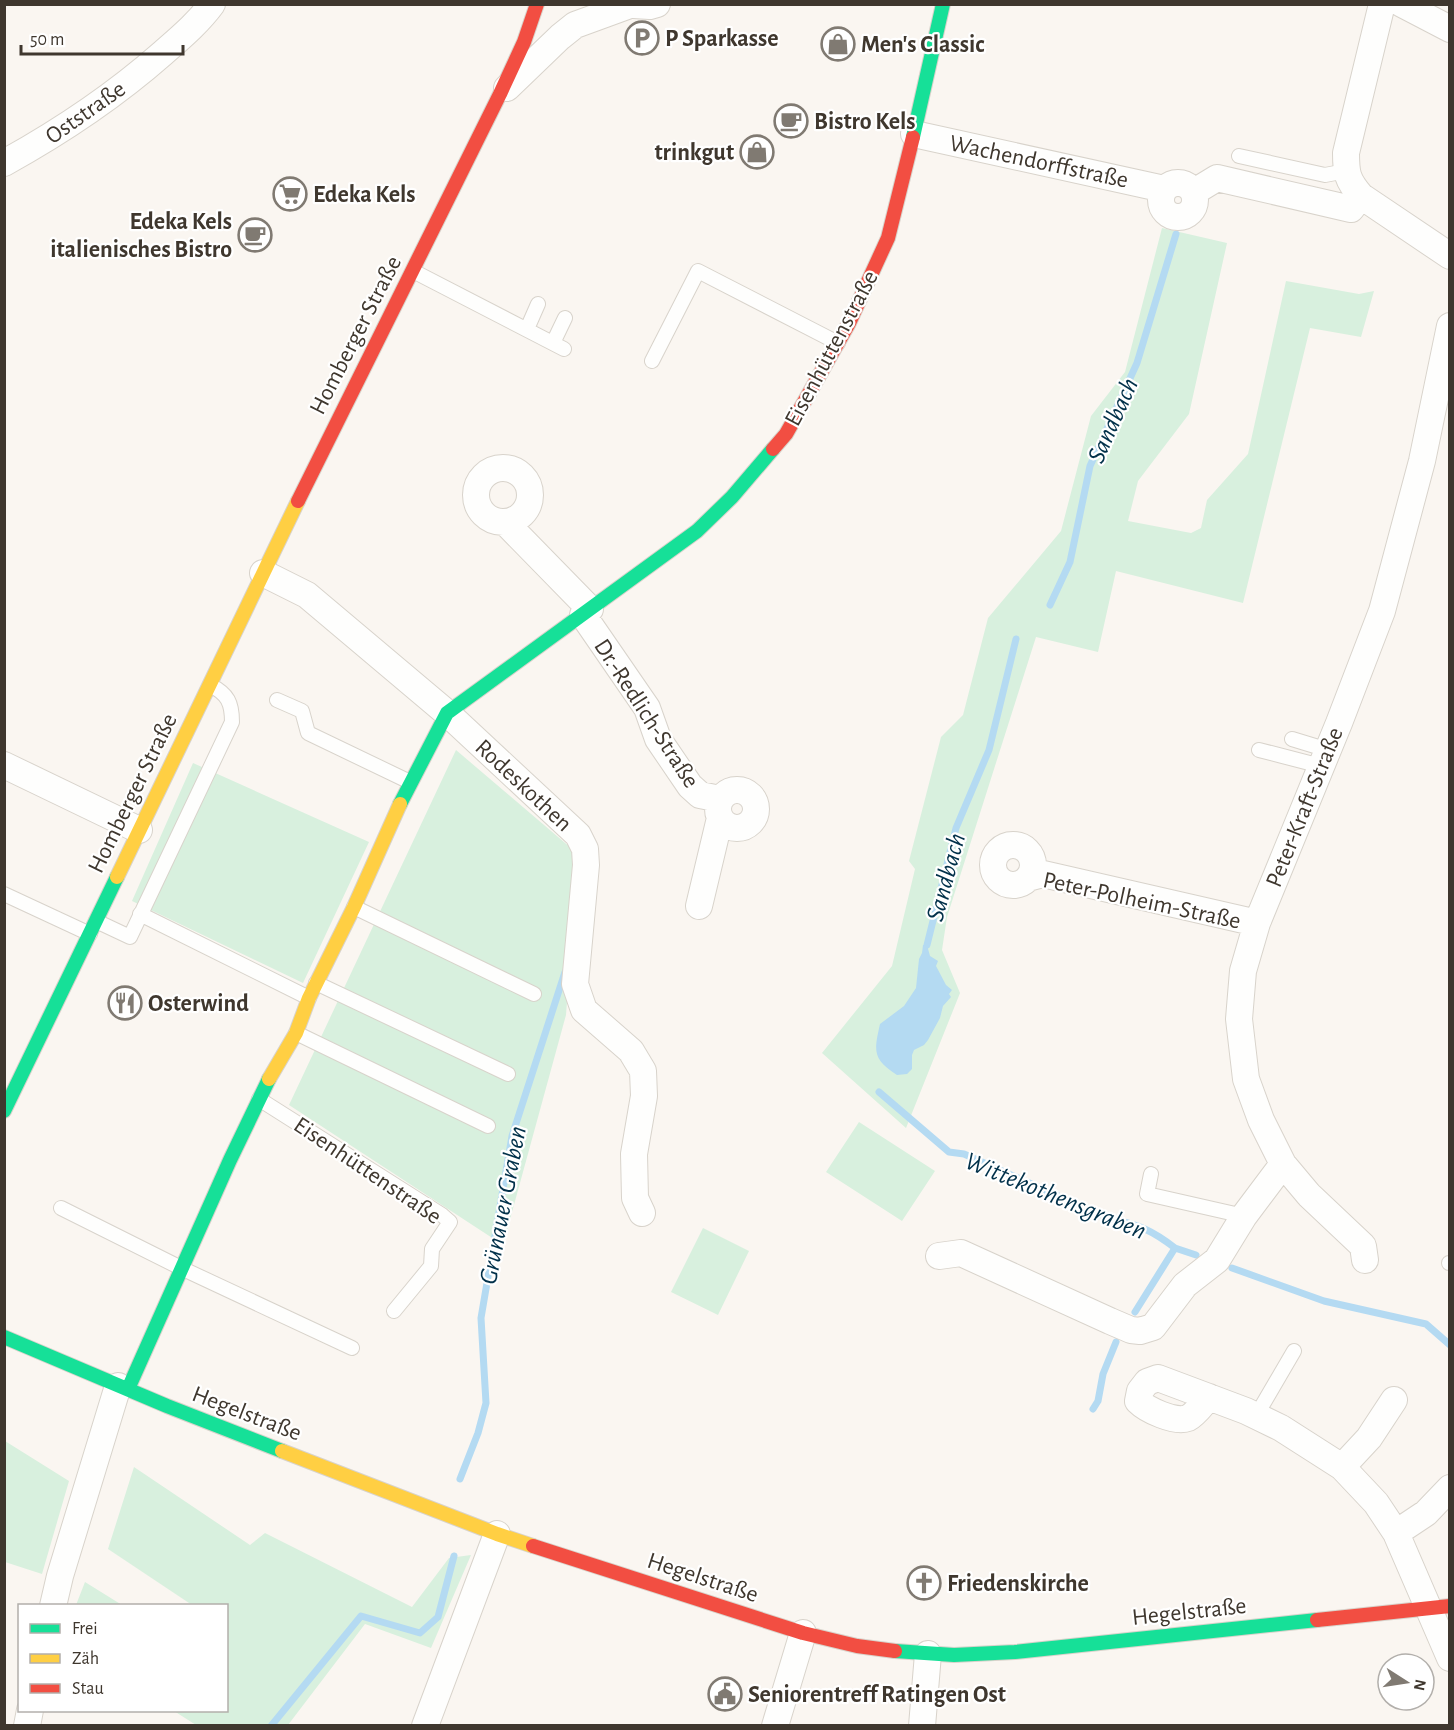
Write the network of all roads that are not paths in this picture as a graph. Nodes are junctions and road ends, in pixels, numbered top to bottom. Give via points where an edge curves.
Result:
1 (212, 4) edge
2 (537, 4) edge
3 (657, 4) edge
4 (943, 4) edge
5 (1382, 4) edge
6 (622, 5) edge
7 (1412, 7) edge
8 (1449, 29) edge
9 (500, 94) junction
10 (915, 134) junction
11 (1239, 156) dead end
12 (4, 163) edge
13 (1346, 171) junction
14 (1361, 196) junction
15 (1449, 256) edge
16 (413, 271) junction
17 (538, 304) dead end
18 (565, 318) dead end
19 (1449, 326) edge
20 (527, 329) junction
21 (838, 343) junction
22 (652, 361) dead end
23 (505, 522) dead end
24 (262, 573) junction
25 (586, 612) junction
26 (209, 684) junction
27 (277, 700) dead end
28 (447, 713) junction
29 (1292, 740) dead end
30 (1259, 750) dead end
31 (1324, 758) junction
32 (4, 765) edge
33 (410, 782) junction
34 (139, 830) junction
35 (1028, 878) dead end
36 (4, 894) edge
37 (699, 906) dead end
38 (354, 907) junction
39 (140, 914) junction
40 (96, 921) junction
41 (1257, 923) junction
42 (90, 934) junction
43 (316, 983) junction
44 (534, 994) dead end
45 (309, 998) junction
46 (296, 1033) junction
47 (508, 1074) dead end
48 (260, 1099) junction
49 (4, 1111) edge
50 (488, 1126) dead end
51 (1283, 1164) junction
52 (1151, 1174) dead end
53 (61, 1208) dead end
54 (642, 1213) dead end
55 (1244, 1216) junction
56 (939, 1256) dead end
57 (1365, 1260) dead end
58 (181, 1268) junction
59 (394, 1311) dead end
60 (4, 1337) edge
61 (352, 1348) dead end
62 (1294, 1351) dead end
63 (123, 1387) junction
64 (1209, 1397) dead end
65 (1394, 1400) dead end
66 (1256, 1416) junction
67 (1342, 1467) junction
68 (1449, 1488) edge
69 (1396, 1533) junction
70 (497, 1534) junction
71 (54, 1604) edge
72 (1438, 1607) edge
73 (803, 1633) junction
74 (928, 1654) junction
75 (1449, 1658) edge
76 (425, 1725) edge
77 (775, 1725) edge
78 (922, 1725) edge

1 - 12 street, Oststraße via 122,88 86,115
2 - 9 street, Homberger Straße
3 - 6 street
4 - 10 street, Eisenhüttenstraße
5 - 13 street via 1346,153
6 - 9 street via 575,25
7 - 8 street
9 - 16 street, Homberger Straße
10 - 14 street, Wachendorffstraße via 1164,189 1160,199 1163,209 1178,217 1193,208 1194,192 1217,178 1351,209
10 - 21 street, Eisenhüttenstraße via 888,238
11 - 13 lane via 1326,176
13 - 14 street via 1350,184
14 - 15 street
16 - 20 lane
16 - 24 street, Homberger Straße
17 - 20 lane
18 - 20 lane via 559,346
19 - 31 street, Peter-Kraft-Straße via 1422,461 1382,611
21 - 22 lane via 698,271
21 - 25 street, Eisenhüttenstraße via 790,429 732,497 697,531
23 - 25 street, Dr.-Redlich-Straße
24 - 26 street, Homberger Straße
24 - 28 street, Rodeskothen via 307,595
25 - 28 street, Eisenhüttenstraße
25 - 37 street, Dr.-Redlich-Straße via 648,708 658,739 690,786 720,808
26 - 34 street, Homberger Straße
26 - 39 lane via 225,695 232,706 232,722
27 - 33 lane via 302,711 308,733
28 - 33 street, Eisenhüttenstraße
28 - 54 street, Rodeskothen via 578,835 585,849 575,984 584,1010 631,1051 643,1071 644,1096 634,1154 635,1198
29 - 31 lane
30 - 31 lane
31 - 41 street, Peter-Kraft-Straße
32 - 34 street
33 - 38 street, Eisenhüttenstraße
34 - 40 street, Homberger Straße
35 - 41 street, Peter-Polheim-Straße via 1042,874
36 - 42 lane
38 - 43 street, Eisenhüttenstraße
38 - 44 lane
39 - 40 lane via 129,937
39 - 45 lane
40 - 42 street, Homberger Straße
41 - 51 street, Peter-Kraft-Straße via 1243,971 1239,1019 1246,1078
42 - 49 street, Homberger Straße
43 - 45 street, Eisenhüttenstraße
43 - 47 lane
45 - 46 street, Eisenhüttenstraße
46 - 48 street, Eisenhüttenstraße
46 - 50 lane
48 - 58 street, Eisenhüttenstraße
48 - 59 lane, Eisenhüttenstraße via 450,1222 432,1249 431,1266
51 - 55 street
51 - 57 street, Peter-Kraft-Straße via 1309,1195 1363,1246
52 - 55 lane via 1147,1194
53 - 58 lane
55 - 56 street via 1217,1260 1185,1285 1153,1327 1140,1331 961,1253
58 - 61 lane
58 - 63 street, Eisenhüttenstraße
60 - 63 street, Hegelstraße
62 - 66 lane
63 - 70 street, Hegelstraße
63 - 71 street, Eisenhüttenstraße
64 - 66 street
65 - 67 street
66 - 67 street
67 - 69 street via 1376,1503
68 - 69 street via 1426,1513
69 - 72 street
70 - 73 street, Hegelstraße
70 - 76 street
72 - 74 street, Hegelstraße via 1015,1652
72 - 75 street
73 - 74 street, Hegelstraße via 857,1646
73 - 77 street
74 - 78 street

